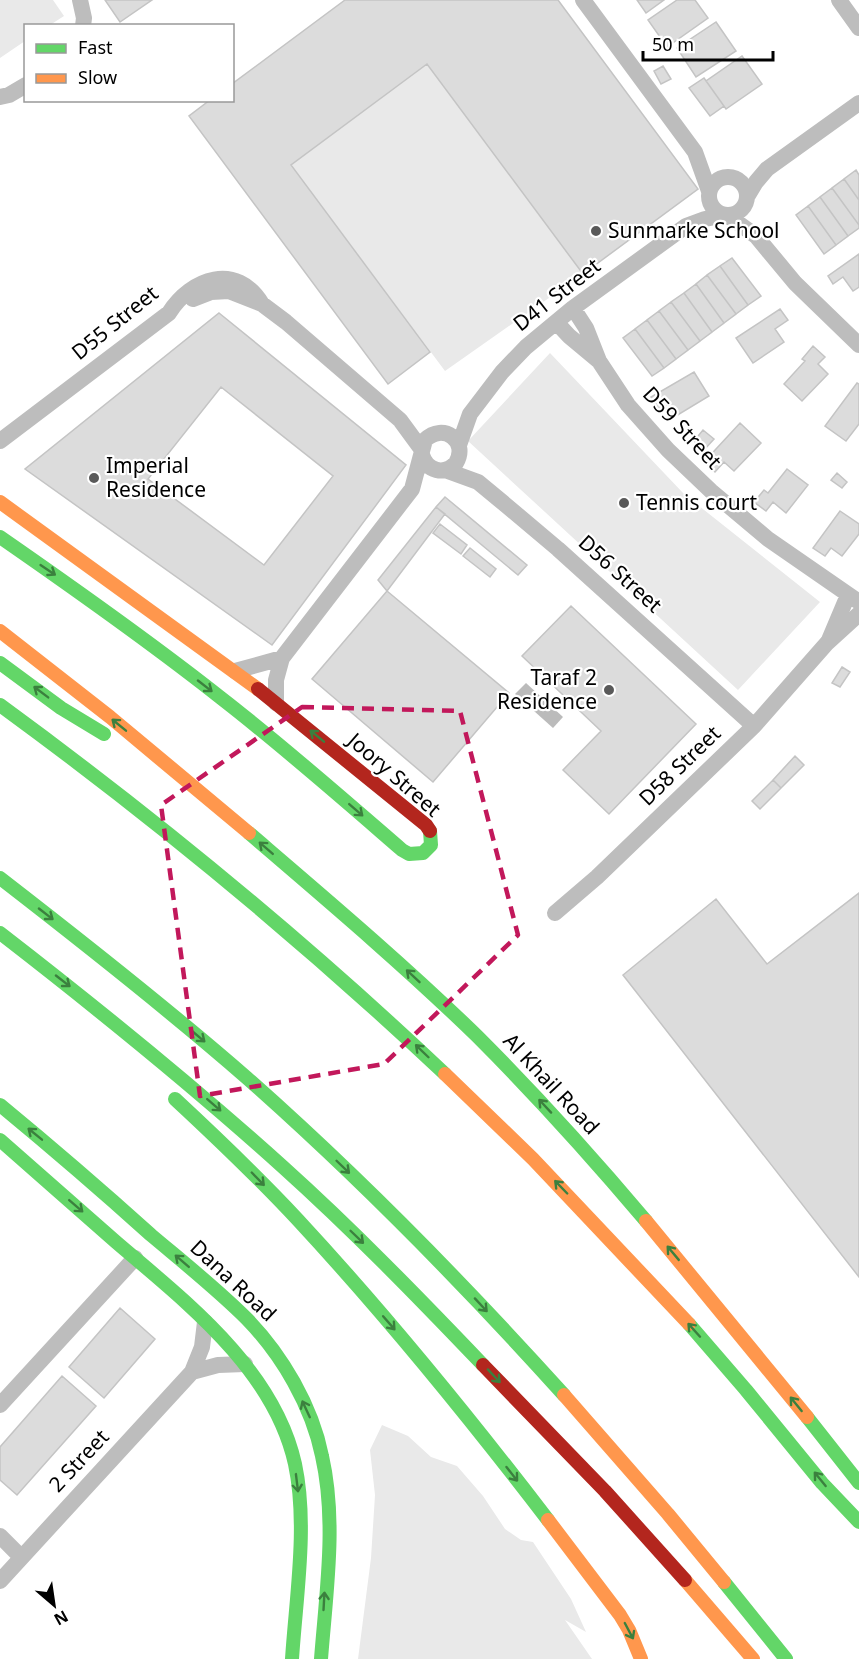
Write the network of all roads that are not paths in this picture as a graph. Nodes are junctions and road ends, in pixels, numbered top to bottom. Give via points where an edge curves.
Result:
1 (80, 0) edge
2 (583, 0) edge
3 (839, 0) edge
4 (83, 24) edge
5 (859, 28) edge
6 (24, 86) edge
7 (0, 97) edge
8 (857, 103) edge
9 (695, 152) junction
10 (767, 169) junction
11 (731, 177) junction
12 (709, 193) junction
13 (746, 199) junction
14 (726, 215) junction
15 (686, 226) junction
16 (756, 236) junction
17 (573, 308) junction
18 (556, 322) junction
19 (859, 345) edge
20 (599, 361) junction
21 (470, 414) junction
22 (400, 420) junction
23 (438, 433) junction
24 (0, 441) edge
25 (459, 450) junction
26 (422, 452) junction
27 (443, 471) junction
28 (478, 482) junction
29 (412, 489) junction
30 (0, 502) edge
31 (0, 537) edge
32 (854, 598) edge
33 (859, 614) edge
34 (0, 631) edge
35 (827, 643) junction
36 (282, 658) junction
37 (0, 663) edge
38 (235, 671) junction
39 (276, 703) junction
40 (0, 705) edge
41 (754, 726) junction
42 (164, 762) junction
43 (0, 878) edge
44 (555, 913) dead end
45 (0, 933) edge
46 (121, 1027) junction
47 (151, 1072) dead end
48 (165, 1089) dead end
49 (0, 1106) edge
50 (0, 1140) edge
51 (135, 1258) junction
52 (205, 1322) junction
53 (245, 1364) junction
54 (192, 1372) junction
55 (0, 1405) edge
56 (859, 1483) edge
57 (859, 1522) edge
58 (0, 1536) edge
59 (21, 1557) junction
60 (0, 1581) edge
61 (292, 1659) edge
62 (321, 1659) edge
63 (641, 1659) edge
64 (753, 1659) edge
65 (786, 1659) edge

1 - 4 street
2 - 9 street
3 - 5 street
6 - 7 street
8 - 10 street
9 - 11 street
9 - 12 street
10 - 11 street
10 - 13 street
11 - 12 street via 718,179
11 - 13 street via 745,188
12 - 14 street via 713,208
12 - 15 street, D41 Street
13 - 14 street via 741,210
13 - 16 street
14 - 15 street, D41 Street
14 - 16 street
15 - 17 street, D41 Street
16 - 19 street via 795,283
17 - 18 street, D41 Street
17 - 20 street, D59 Street
18 - 20 street, D59 Street
18 - 21 street, D41 Street via 502,372
20 - 32 street, D59 Street via 628,405 696,477 768,539
21 - 23 street, D41 Street
21 - 25 street, D41 Street
22 - 23 street
22 - 24 street, D55 Street via 262,304 220,290 169,313
22 - 26 street
23 - 25 street via 453,437
23 - 26 street via 425,440
25 - 27 street via 453,466
25 - 28 street
26 - 27 street via 428,466
26 - 29 street
27 - 28 street, D56 Street
27 - 29 street
28 - 41 street, D56 Street
29 - 36 street
30 - 38 main road, Joory Street
31 -> 39 main road, Joory Street via 206,686 402,850 412,855 423,854 431,845 432,834 426,825
32 - 35 street, D58 Street
33 - 35 street, D58 Street
42 -> 34 main road, Al Khail Road
35 - 41 street, D58 Street
36 - 38 street
36 - 39 street via 276,680
42 -> 37 main road via 86,724
38 - 39 main road, Joory Street
57 -> 40 main road via 657,1289 460,1086 344,979 238,889 127,799
41 - 44 street, D58 Street
56 -> 42 main road, Al Khail Road via 648,1224 502,1062 390,954
43 -> 65 main road via 217,1052 403,1225 588,1421
45 -> 46 main road
46 - 47 main road
46 -> 64 main road via 257,1143 387,1266 622,1509
48 -> 63 main road via 290,1212 405,1342 620,1615
62 -> 49 main road, Dana Road via 328,1496 311,1419 294,1383 273,1349 247,1319
50 -> 51 main road
51 - 52 main road
51 - 55 street
52 - 53 main road
52 - 54 street, 2 Street via 202,1347
53 - 54 street via 218,1365
53 -> 61 main road via 279,1421 294,1463 299,1524
54 - 59 street, 2 Street
58 - 59 street
59 - 60 street, 2 Street

